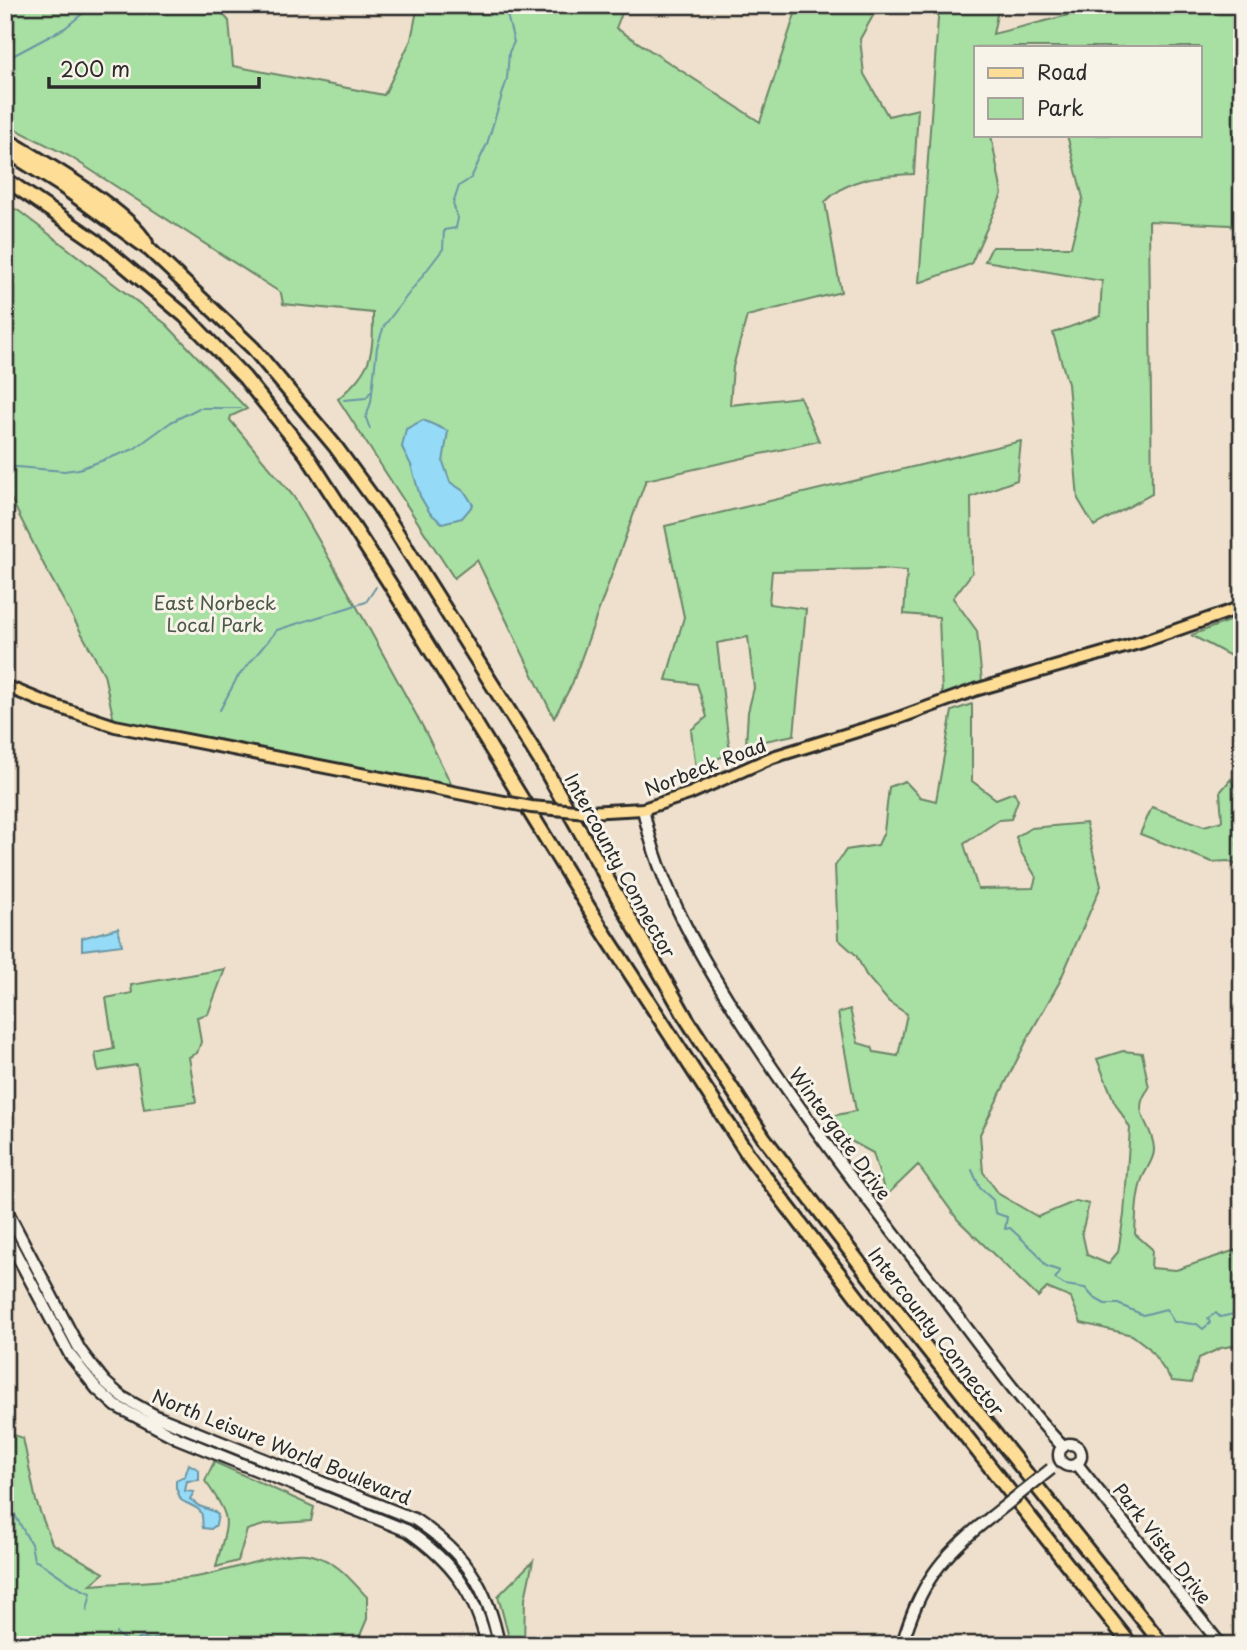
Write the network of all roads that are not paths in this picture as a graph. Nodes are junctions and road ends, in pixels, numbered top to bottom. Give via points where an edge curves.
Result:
1 (5, 139) edge
2 (5, 150) edge
3 (5, 179) edge
4 (150, 250) junction
5 (1242, 607) edge
6 (5, 686) edge
7 (643, 809) junction
8 (5, 1207) edge
9 (5, 1233) edge
10 (1063, 1447) junction
11 (1060, 1461) junction
12 (1077, 1464) junction
13 (486, 1645) edge
14 (499, 1645) edge
15 (902, 1645) edge
16 (1131, 1645) edge
17 (1163, 1645) edge
18 (1221, 1645) edge

1 - 4 highway via 139,230
2 - 4 highway, Intercounty Connector
3 - 16 highway via 97,242 185,316 244,377 306,454 749,1156
4 - 17 highway, Intercounty Connector via 254,348 365,486 541,762 686,1018 764,1138
5 - 7 main road, Norbeck Road via 773,757
6 - 7 main road, Norbeck Road, bridge via 115,726 494,800 565,811
7 - 10 street, Wintergate Drive via 654,853 685,926 767,1061 840,1166
8 - 14 street, North Leisure World Boulevard via 80,1350 105,1382 158,1417 425,1527 457,1553 477,1579
9 - 13 street, North Leisure World Boulevard via 71,1355 116,1406 177,1437 408,1531 439,1555 466,1588 479,1613
10 - 11 street
10 - 12 street via 1077,1447 1081,1457
11 - 12 street via 1065,1466
11 - 15 street, bridge via 958,1545 934,1572 914,1605
12 - 18 street, Park Vista Drive

